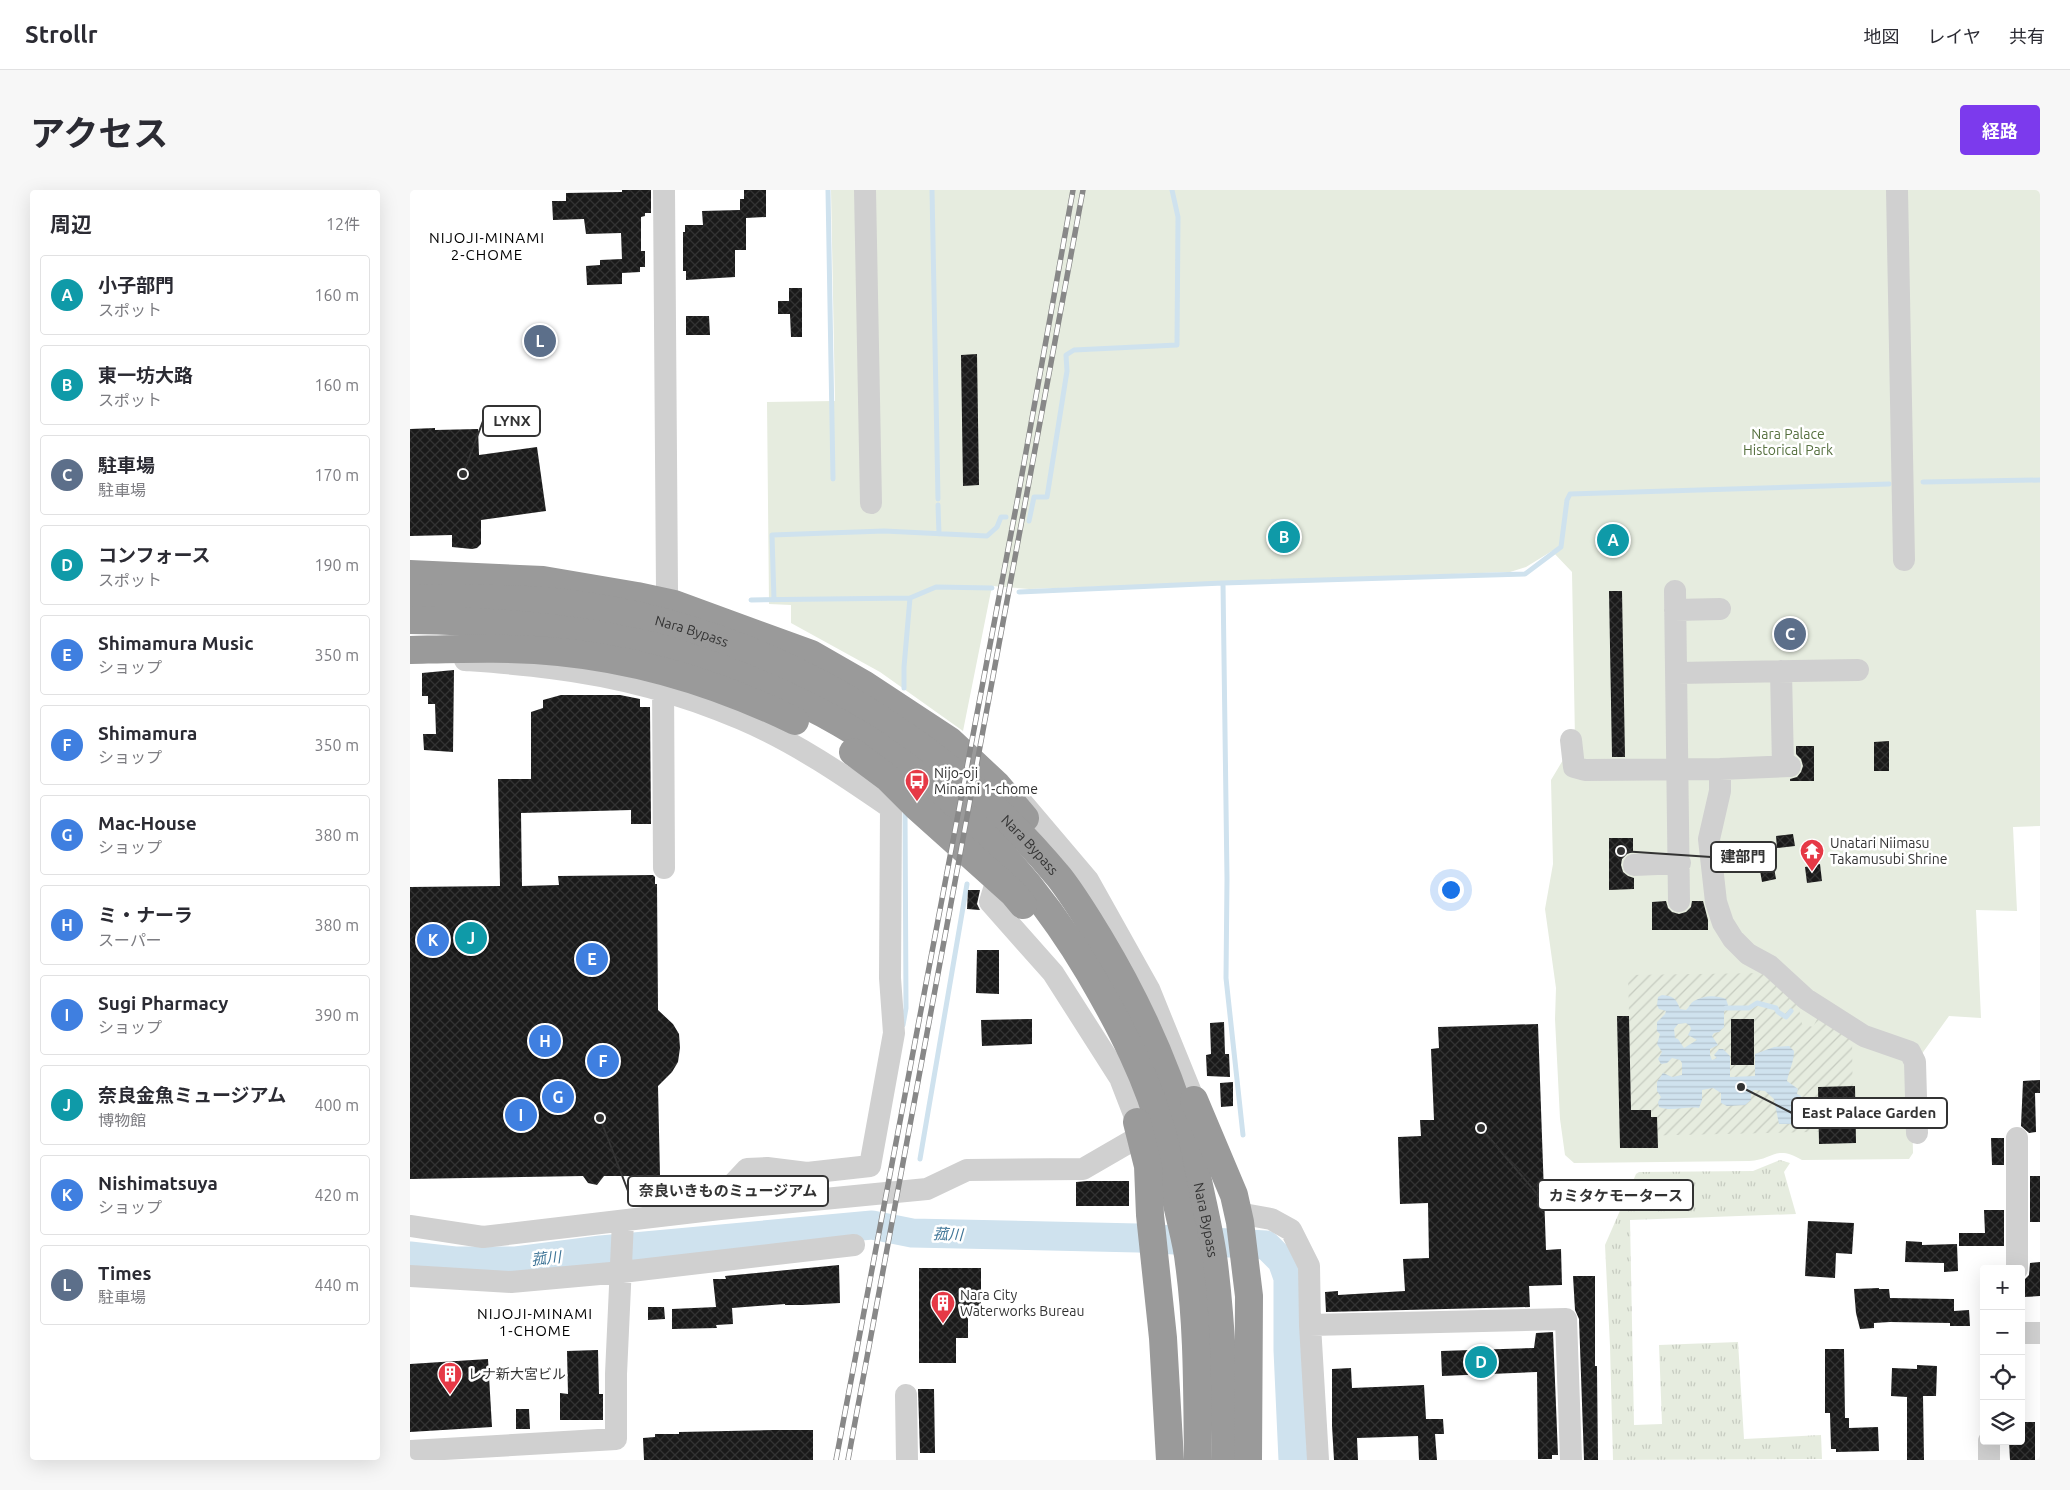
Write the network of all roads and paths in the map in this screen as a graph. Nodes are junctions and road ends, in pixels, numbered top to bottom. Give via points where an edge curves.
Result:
1 (664, 190) edge
2 (865, 190) edge
3 (1896, 190) edge
4 (871, 503) dead end
5 (1904, 560) dead end
6 (410, 570) edge
7 (410, 574) edge
8 (667, 590) junction
9 (410, 600) edge
10 (1720, 609) dead end
11 (410, 620) edge
12 (410, 650) edge
13 (1858, 670) dead end
14 (1780, 671) junction
15 (1676, 673) junction
16 (662, 692) junction
17 (1570, 740) dead end
18 (1678, 769) junction
19 (1720, 769) junction
20 (891, 808) junction
21 (1680, 863) junction
22 (1634, 865) dead end
23 (664, 868) dead end
24 (1680, 901) dead end
25 (1126, 983) junction
26 (1097, 985) junction
27 (1194, 1100) junction
28 (1139, 1129) junction
29 (1917, 1133) dead end
30 (2017, 1138) dead end
31 (720, 1209) junction
32 (1239, 1218) junction
33 (623, 1221) junction
34 (410, 1226) edge
35 (854, 1245) dead end
36 (1202, 1260) junction
37 (2017, 1265) edge
38 (622, 1272) junction
39 (410, 1276) edge
40 (1310, 1325) junction
41 (2025, 1333) edge
42 (2040, 1333) edge
43 (906, 1395) dead end
44 (1989, 1445) edge
45 (410, 1451) edge
46 (907, 1460) edge
47 (1170, 1460) edge
48 (1198, 1460) edge
49 (1226, 1460) edge
50 (1248, 1460) edge
51 (1318, 1460) edge
52 (1571, 1460) edge
53 (1989, 1460) edge

1 - 8 street
2 - 4 street
3 - 5 street
6 - 8 street via 431,565 520,567
7 - 25 highway via 544,580 674,604 811,654 865,684 950,742 996,785 1088,894 1107,931
8 - 16 street
8 - 20 street via 719,606 796,637 870,676 938,721
9 - 25 highway, Nara Bypass via 530,599 595,607 697,632 764,657 830,690 900,731 938,759 1028,843 1060,879
10 - 15 street via 1675,600
11 - 26 highway, Nara Bypass via 472,620 533,625 642,644 718,667 780,692 842,724 905,766 950,802 989,840 1035,892
12 - 16 street via 433,656 552,668 624,680
12 - 26 highway via 507,649 602,658 669,672 770,709 816,730 888,778 1013,893
13 - 14 street
14 - 15 street
14 - 19 street via 1786,766
15 - 18 street
16 - 20 street via 758,727 814,756
16 - 23 street
17 - 18 street via 1574,767 1585,770
18 - 19 street
18 - 21 street
19 - 29 street via 1720,791 1709,839 1716,902 1724,923 1733,939 1748,954 1770,966 1806,999 1864,1036 1910,1052 1915,1062
20 - 31 street via 890,978 894,1033 870,1166 807,1173 747,1169 732,1185
21 - 22 street
21 - 24 street
25 - 36 highway, Nara Bypass via 1153,1039 1188,1139
26 - 36 highway, Nara Bypass via 1146,1082
27 - 28 street
27 - 28 street via 1149,989 1088,880 1021,801 990,902 1053,973 1120,1078
27 - 32 highway via 1225,1171
28 - 31 street via 1082,1169 968,1170 928,1189
28 - 47 highway via 1148,1166
30 - 37 street
31 - 33 street
32 - 40 street via 1270,1219 1291,1230 1309,1266
32 - 50 highway via 1248,1296
33 - 34 street via 483,1237
33 - 38 street
35 - 38 street
36 - 48 highway, Nara Bypass via 1194,1314
36 - 49 highway, Nara Bypass via 1222,1345
38 - 39 street via 511,1282
38 - 45 street via 616,1438
40 - 51 street
40 - 52 street via 1566,1319
41 - 42 street
43 - 46 street
44 - 53 street

